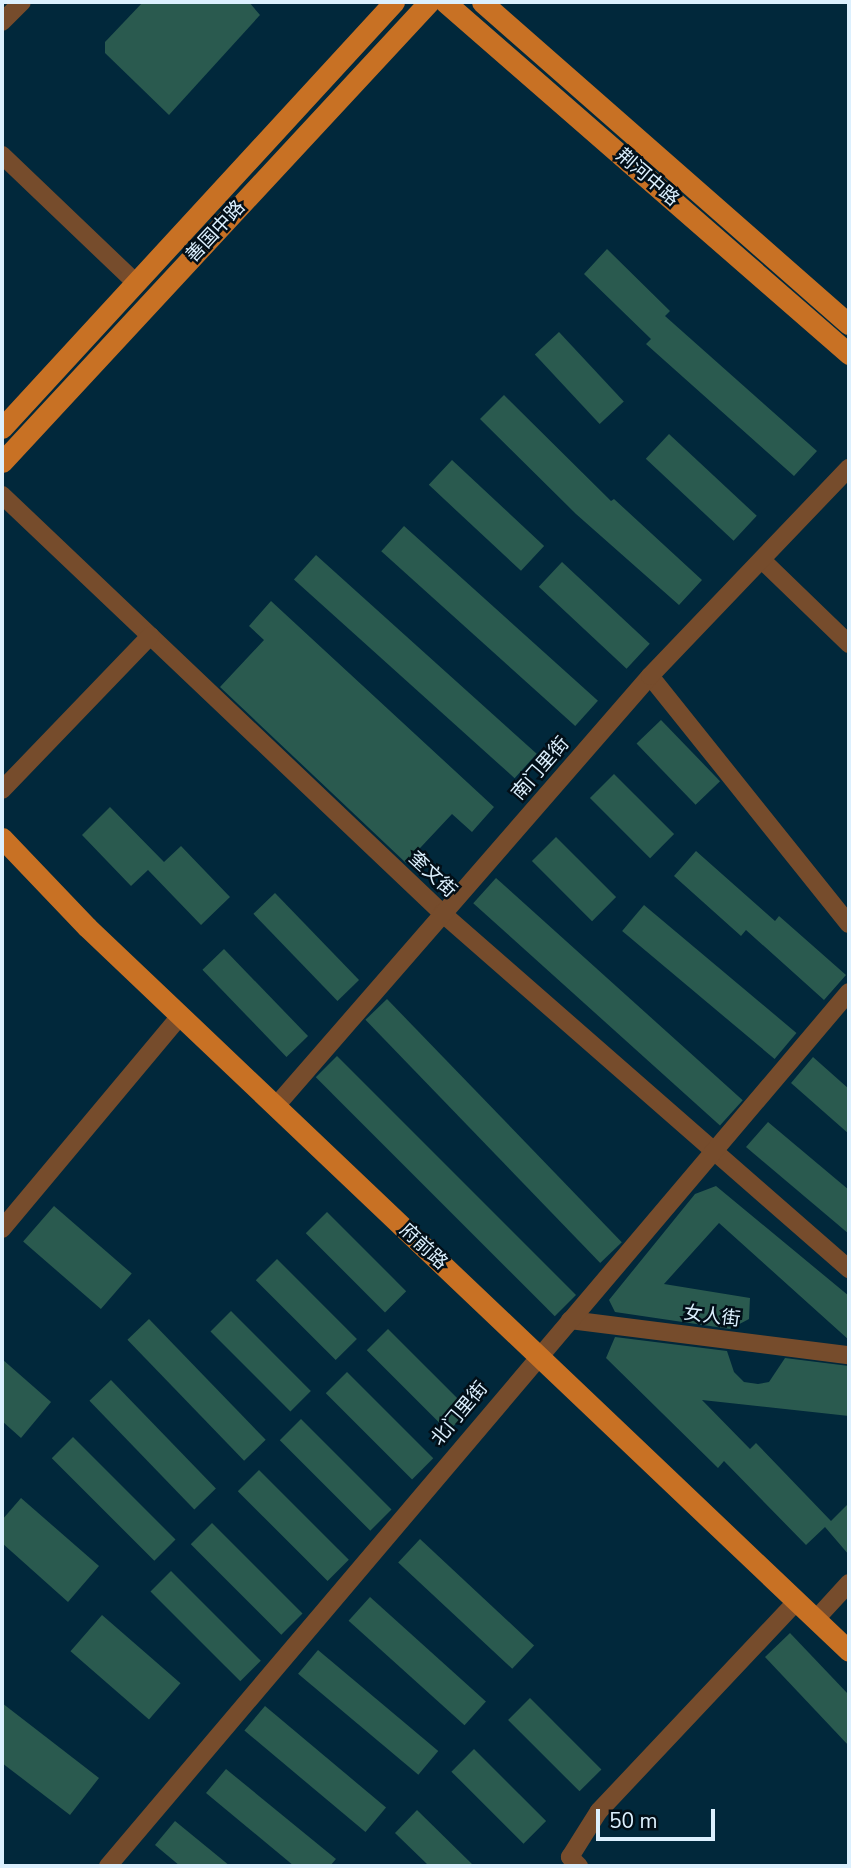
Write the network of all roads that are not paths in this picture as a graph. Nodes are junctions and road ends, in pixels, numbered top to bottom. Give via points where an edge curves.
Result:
1 (22, 2) edge
2 (394, 2) edge
3 (429, 2) edge
4 (445, 2) edge
5 (482, 2) edge
6 (2, 22) edge
7 (2, 155) edge
8 (136, 283) junction
9 (849, 324) edge
10 (849, 354) edge
11 (2, 428) edge
12 (2, 462) edge
13 (849, 468) edge
14 (2, 495) edge
15 (762, 559) junction
16 (150, 636) junction
17 (849, 644) edge
18 (650, 676) junction
19 (2, 790) edge
20 (2, 838) edge
21 (442, 913) junction
22 (849, 924) edge
23 (849, 992) edge
24 (180, 1016) junction
25 (275, 1107) junction
26 (715, 1154) junction
27 (2, 1228) edge
28 (849, 1269) edge
29 (570, 1320) junction
30 (538, 1354) junction
31 (849, 1355) edge
32 (849, 1583) edge
33 (797, 1601) junction
34 (816, 1619) junction
35 (849, 1651) edge
36 (108, 1866) edge
37 (579, 1866) edge

1 - 6 street
2 - 8 main road, 善国中路
3 - 12 main road, 善国中路
4 - 10 main road, 荆河中路
5 - 9 main road, 荆河中路
7 - 8 street
8 - 11 main road, 善国中路
13 - 15 street, 南门里街
14 - 16 street, 奎文街
15 - 17 street
15 - 18 street, 南门里街
16 - 19 street
16 - 21 street, 奎文街
18 - 21 street, 南门里街
18 - 22 street
20 - 24 main road, 府前路
21 - 25 street, 南门里街
21 - 26 street, 奎文街
23 - 26 street, 北门里街
24 - 25 main road, 府前路
24 - 27 street
25 - 30 main road, 府前路
26 - 28 street, 奎文街
26 - 29 street, 北门里街
29 - 30 street, 北门里街
29 - 31 street, 女人街
30 - 33 main road, 府前路
30 - 36 street, 北门里街
32 - 34 street
33 - 34 main road, 府前路
33 - 37 street via 599,1811 570,1857
34 - 35 main road, 府前路

